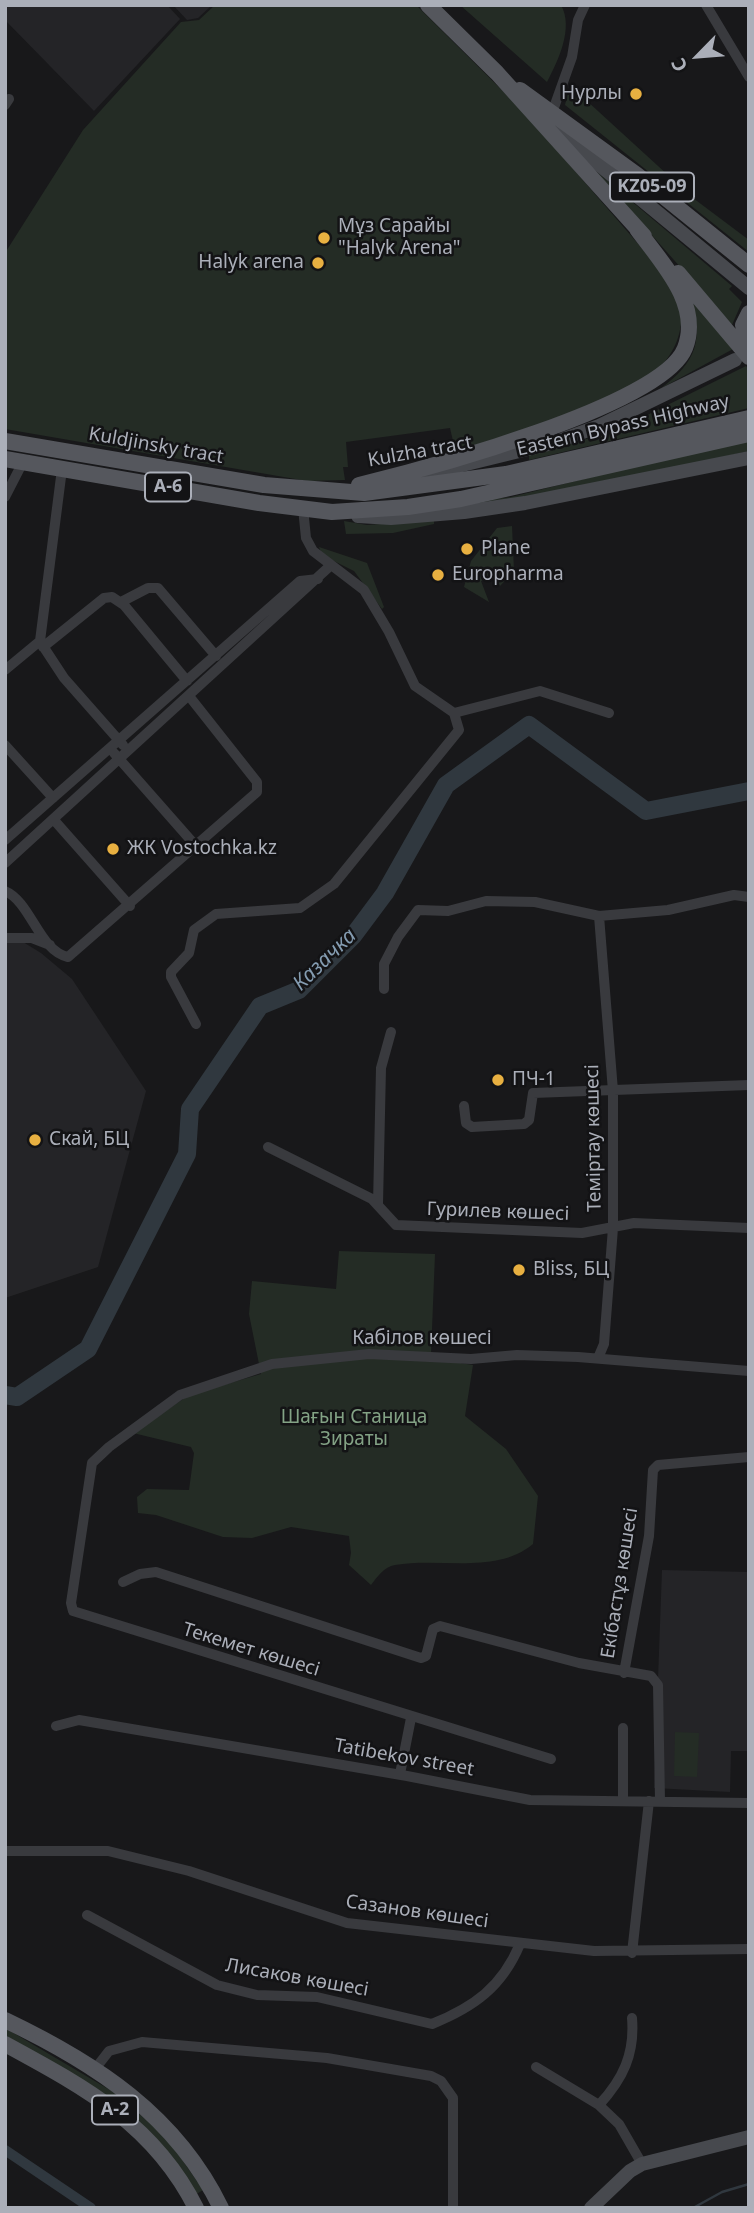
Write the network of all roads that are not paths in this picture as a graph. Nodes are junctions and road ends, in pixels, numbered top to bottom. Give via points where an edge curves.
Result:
1 (428, 5) edge
2 (584, 5) edge
3 (706, 5) edge
4 (497, 73) junction
5 (749, 77) edge
6 (552, 113) junction
7 (637, 229) junction
8 (748, 263) edge
9 (749, 288) edge
10 (749, 313) edge
11 (743, 353) edge
12 (749, 418) edge
13 (749, 434) edge
14 (5, 441) edge
15 (749, 458) edge
16 (5, 459) edge
17 (23, 462) junction
18 (62, 469) junction
19 (508, 481) junction
20 (359, 485) junction
21 (300, 489) junction
22 (5, 497) edge
23 (303, 508) junction
24 (332, 512) junction
25 (330, 566) junction
26 (318, 579) junction
27 (121, 602) junction
28 (41, 644) junction
29 (216, 656) junction
30 (5, 670) edge
31 (187, 681) junction
32 (189, 695) junction
33 (454, 713) junction
34 (609, 713) dead end
35 (114, 744) junction
36 (5, 745) edge
37 (127, 749) junction
38 (117, 758) junction
39 (53, 798) junction
40 (54, 820) junction
41 (5, 840) edge
42 (195, 845) junction
43 (5, 863) edge
44 (5, 891) edge
45 (749, 897) edge
46 (130, 906) junction
47 (599, 916) junction
48 (5, 937) edge
49 (52, 946) junction
50 (384, 989) dead end
51 (196, 1024) dead end
52 (391, 1032) dead end
53 (749, 1085) edge
54 (613, 1091) junction
55 (464, 1106) dead end
56 (268, 1147) dead end
57 (378, 1203) junction
58 (613, 1228) junction
59 (749, 1228) edge
60 (598, 1359) junction
61 (749, 1371) edge
62 (749, 1457) edge
63 (88, 1473) joint
64 (123, 1582) dead end
65 (624, 1673) junction
66 (411, 1718) junction
67 (56, 1726) dead end
68 (623, 1728) dead end
69 (551, 1759) dead end
70 (400, 1774) junction
71 (623, 1800) junction
72 (655, 1801) junction
73 (749, 1803) edge
74 (5, 1851) edge
75 (87, 1915) dead end
76 (520, 1944) junction
77 (749, 1949) edge
78 (632, 1953) junction
79 (632, 2018) dead end
80 (5, 2020) edge
81 (5, 2044) edge
82 (536, 2067) dead end
83 (95, 2069) junction
84 (599, 2105) junction
85 (749, 2137) edge
86 (642, 2164) junction
87 (196, 2208) edge
88 (220, 2208) edge
89 (453, 2208) edge
90 (591, 2208) edge

1 - 4 main road, KZ05-09
2 - 6 street
3 - 5 street
4 - 6 main road, KZ05-09
4 - 7 main road, KZ05-09
4 - 9 main road
6 - 8 main road, KZ05-09
7 - 11 main road, KZ05-09
7 - 20 main road via 671,276 686,309 685,348 668,371 630,394 553,426 457,459
10 - 11 main road via 743,325
11 - 20 main road, Kulzha tract via 599,426 556,442 427,476
12 - 19 main road, Eastern Bypass Highway / A-6
13 - 19 main road, Eastern Bypass Highway / A-6
14 - 21 main road, Kuldjinsky tract / A-6
15 - 24 main road via 464,512 391,518
16 - 17 main road, Kuldjinsky tract / A-6
17 - 18 main road, Kuldjinsky tract / A-6
17 - 22 street
18 - 23 main road, Kuldjinsky tract / A-6
18 - 28 street
19 - 21 main road, Kulzha tract / A-6 via 364,493
19 - 24 main road, A-6 via 408,507
20 - 21 main road, Kulzha tract
23 - 24 main road, Kuldjinsky tract / A-6
23 - 25 street via 306,538
25 - 26 street
25 - 33 street via 364,590 415,686
26 - 29 street via 300,581
26 - 32 street
27 - 28 street via 104,598
27 - 29 street via 158,587
27 - 31 street
28 - 30 street
28 - 35 street
29 - 31 street
31 - 35 street
32 - 37 street
32 - 42 street via 258,786 257,792
33 - 34 street via 540,691
33 - 51 street via 459,730 334,884 300,908 216,914 194,930 189,953 170,977
35 - 37 street
35 - 38 street
35 - 39 street
36 - 39 street
37 - 38 street
38 - 40 street
38 - 42 street
39 - 41 street
40 - 43 street
40 - 46 street
42 - 46 street
44 - 49 street
45 - 47 street via 734,895 668,910
46 - 49 street via 68,957
47 - 50 street via 535,902 486,901 448,911 418,910 384,964
47 - 54 street, Теміртау көшесі
48 - 49 street via 32,938
52 - 57 street via 381,1068
53 - 54 street
54 - 55 street via 531,1096 532,1108 524,1124 472,1127 466,1123
54 - 58 street, Теміртау көшесі
56 - 57 street, Гурилев көшесі
57 - 58 street, Гурилев көшесі via 396,1225 582,1233
58 - 59 street, Гурилев көшесі via 634,1223
58 - 60 street, Теміртау көшесі via 604,1344
60 - 61 street, Кабілов көшесі
60 - 63 street, Кабілов көшесі via 369,1354 272,1364 180,1395 109,1447
62 - 65 street, Екібастұз көшесі via 658,1465 653,1470 649,1536
63 - 66 street, Текемет көшесі via 73,1611
64 - 65 street via 156,1572 421,1658 426,1656 433,1629 440,1626
65 - 72 street via 652,1676 657,1682
66 - 69 street, Текемет көшесі
66 - 70 street
67 - 70 street, Tatibekov street via 79,1720
68 - 71 street
70 - 71 street, Tatibekov street via 530,1800
71 - 72 street, Tatibekov street
72 - 73 street, Tatibekov street
72 - 78 street
74 - 76 street, Сазанов көшесі via 108,1851 189,1871 347,1923
75 - 76 street, Лисаков көшесі via 218,1986 257,1995 317,1997 432,2024 483,1996 509,1970
76 - 78 street, Сазанов көшесі
77 - 78 street, Сазанов көшесі
79 - 84 street via 629,2061
80 - 83 main road, A-2
81 - 87 main road, A-2 via 99,2098 143,2132 174,2169
82 - 84 street
83 - 88 main road, A-2 via 165,2124 197,2164
83 - 89 street via 109,2051 142,2042 327,2058 430,2076 441,2081 453,2098
84 - 86 street via 619,2124
85 - 86 main road
86 - 90 main road

